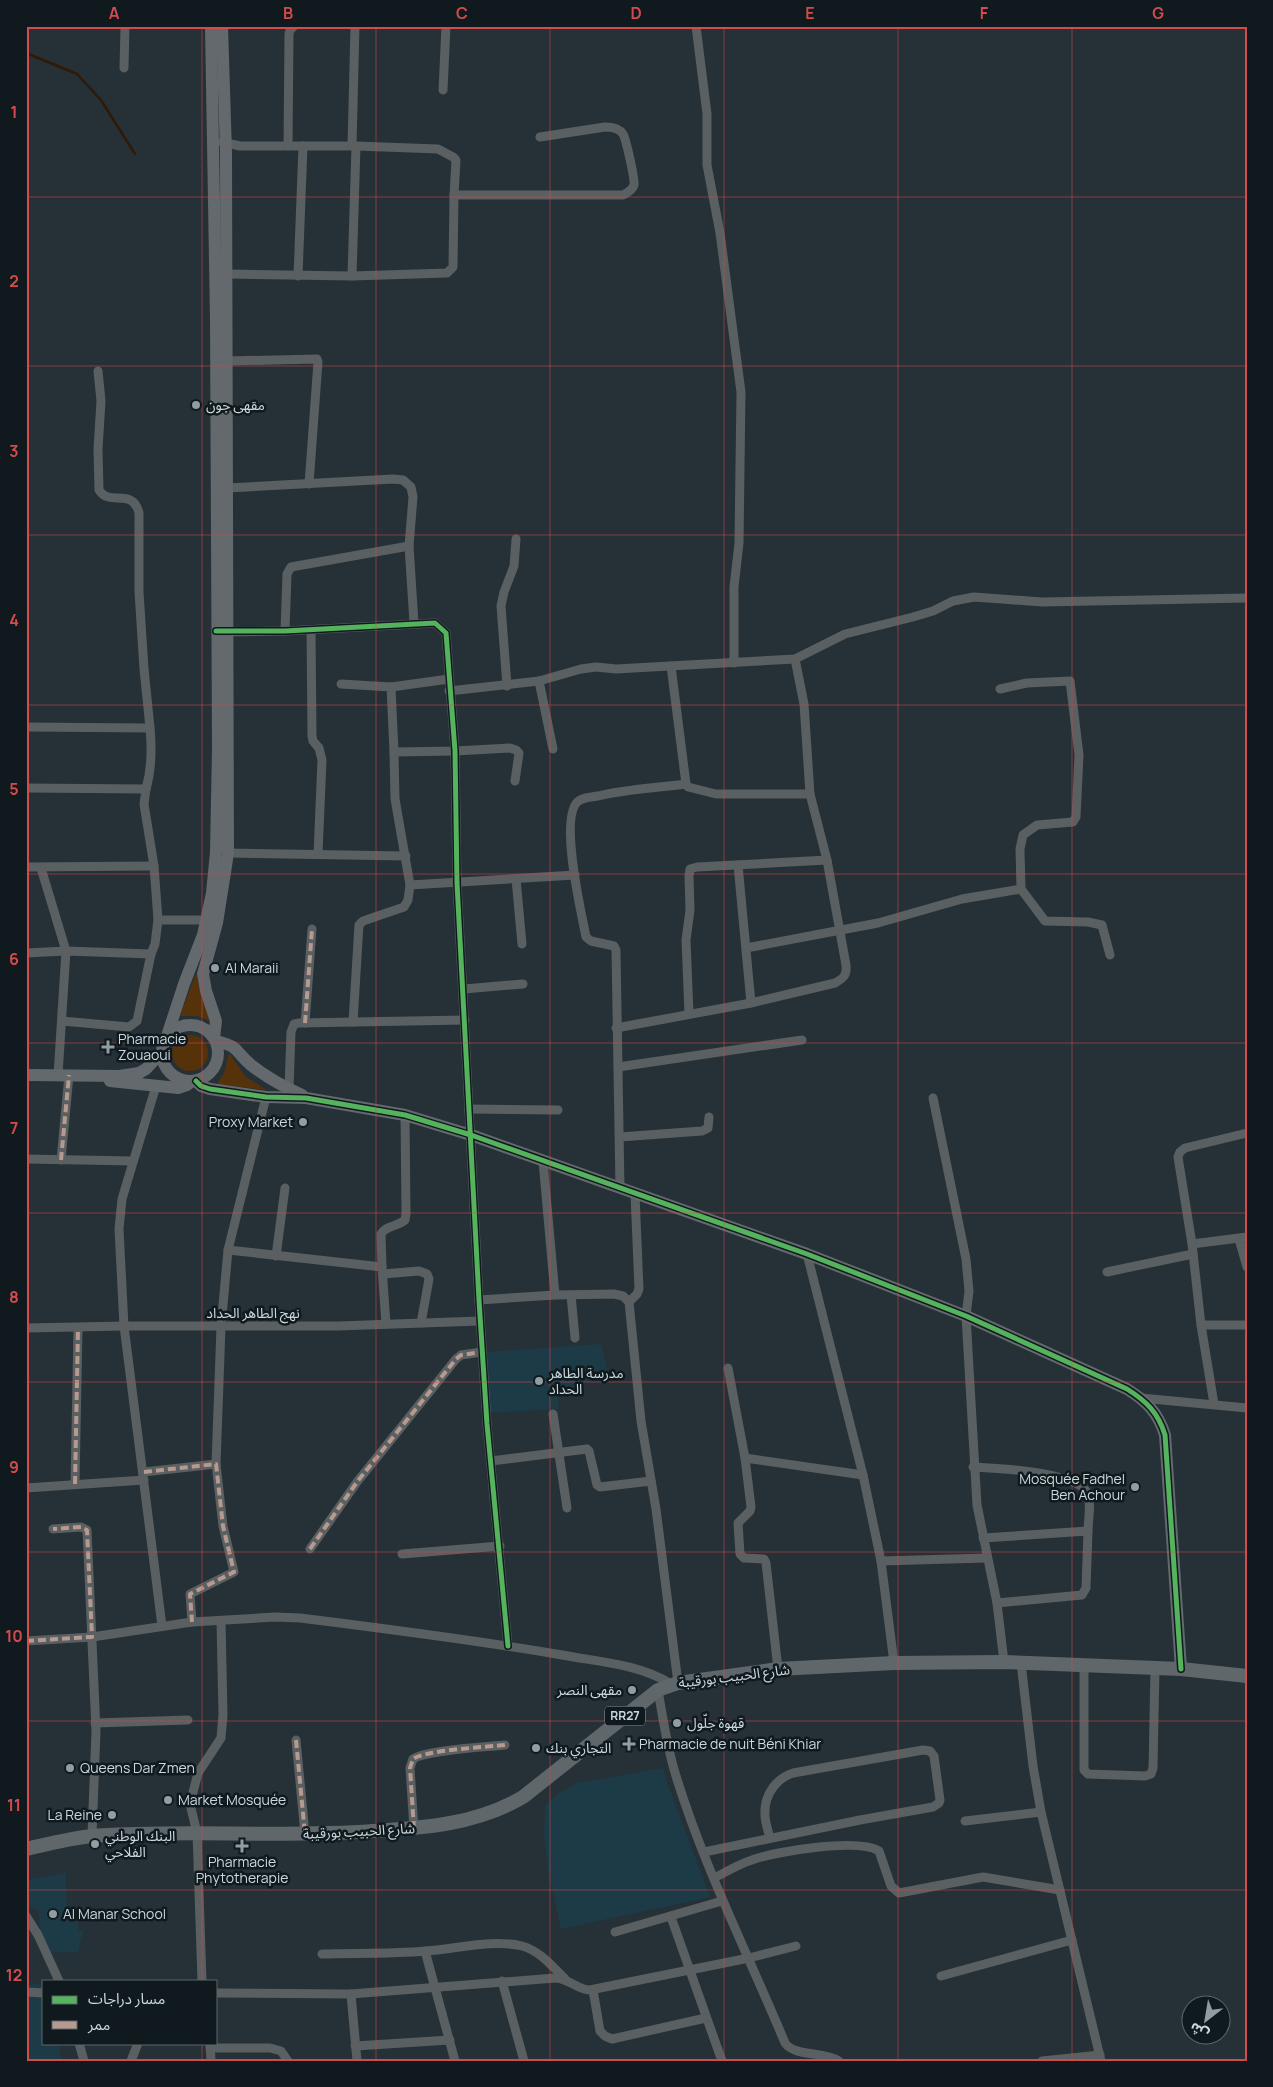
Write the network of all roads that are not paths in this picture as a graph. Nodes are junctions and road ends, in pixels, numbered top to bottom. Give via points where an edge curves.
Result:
1 (125, 26) edge
2 (211, 26) edge
3 (222, 26) edge
4 (294, 26) edge
5 (355, 26) edge
6 (446, 26) edge
7 (696, 26) edge
8 (124, 68) dead end
9 (443, 90) dead end
10 (540, 137) dead end
11 (288, 146) junction
12 (303, 146) junction
13 (354, 146) junction
14 (226, 148) junction
15 (212, 149) junction
16 (454, 195) junction
17 (226, 274) junction
18 (298, 276) junction
19 (352, 276) junction
20 (227, 360) junction
21 (98, 371) dead end
22 (309, 484) junction
23 (227, 488) junction
24 (516, 539) dead end
25 (409, 546) junction
26 (1247, 598) edge
27 (414, 623) junction
28 (311, 630) junction
29 (222, 632) junction
30 (284, 632) junction
31 (222, 647) junction
32 (795, 659) junction
33 (734, 663) junction
34 (671, 666) junction
35 (449, 679) junction
36 (538, 681) junction
37 (341, 684) dead end
38 (507, 686) junction
39 (391, 687) junction
40 (1000, 689) dead end
41 (449, 691) junction
42 (26, 727) edge
43 (150, 728) junction
44 (553, 749) dead end
45 (455, 751) junction
46 (394, 752) junction
47 (515, 780) dead end
48 (686, 784) junction
49 (26, 788) edge
50 (146, 789) junction
51 (810, 794) junction
52 (228, 852) junction
53 (318, 854) junction
54 (406, 856) junction
55 (827, 860) junction
56 (738, 865) junction
57 (154, 866) junction
58 (26, 868) edge
59 (41, 868) junction
60 (575, 875) junction
61 (516, 879) junction
62 (457, 883) junction
63 (410, 885) junction
64 (1021, 889) junction
65 (158, 920) junction
66 (206, 920) junction
67 (312, 928) dead end
68 (840, 931) junction
69 (522, 944) dead end
70 (746, 948) junction
71 (66, 951) junction
72 (26, 953) edge
73 (151, 954) junction
74 (1110, 955) dead end
75 (523, 984) dead end
76 (464, 989) junction
77 (751, 1003) junction
78 (689, 1014) junction
79 (465, 1020) junction
80 (62, 1021) junction
81 (305, 1022) junction
82 (353, 1022) junction
83 (616, 1028) junction
84 (167, 1036) junction
85 (215, 1040) junction
86 (802, 1040) dead end
87 (162, 1052) junction
88 (618, 1067) junction
89 (26, 1075) edge
90 (63, 1075) junction
91 (88, 1075) junction
92 (193, 1081) junction
93 (156, 1086) junction
94 (289, 1089) junction
95 (266, 1097) junction
96 (306, 1098) junction
97 (933, 1098) dead end
98 (469, 1109) junction
99 (558, 1110) dead end
100 (405, 1116) junction
101 (709, 1118) dead end
102 (1247, 1133) edge
103 (470, 1134) junction
104 (620, 1137) junction
105 (26, 1159) edge
106 (61, 1160) junction
107 (133, 1161) junction
108 (543, 1161) junction
109 (285, 1188) dead end
110 (620, 1189) junction
111 (635, 1194) junction
112 (1243, 1238) edge
113 (1192, 1244) junction
114 (228, 1250) junction
115 (807, 1254) junction
116 (1193, 1254) junction
117 (276, 1256) junction
118 (1247, 1267) edge
119 (382, 1271) junction
120 (1107, 1272) dead end
121 (555, 1295) junction
122 (571, 1295) junction
123 (479, 1300) junction
124 (629, 1302) junction
125 (966, 1316) junction
126 (480, 1321) junction
127 (422, 1323) junction
128 (386, 1324) junction
129 (1201, 1325) junction
130 (1247, 1325) edge
131 (124, 1326) junction
132 (221, 1327) junction
133 (26, 1328) edge
134 (78, 1328) junction
135 (575, 1338) dead end
136 (482, 1352) junction
137 (728, 1368) dead end
138 (1141, 1398) junction
139 (1214, 1404) junction
140 (1247, 1408) edge
141 (553, 1414) dead end
142 (558, 1453) junction
143 (745, 1458) junction
144 (491, 1461) junction
145 (216, 1464) junction
146 (973, 1466) junction
147 (863, 1475) junction
148 (144, 1476) junction
149 (651, 1481) junction
150 (75, 1484) junction
151 (26, 1488) edge
152 (567, 1508) dead end
153 (53, 1529) dead end
154 (1088, 1531) junction
155 (983, 1538) junction
156 (500, 1546) junction
157 (310, 1549) dead end
158 (402, 1554) dead end
159 (987, 1558) junction
160 (881, 1561) junction
161 (996, 1602) junction
162 (221, 1621) junction
163 (192, 1622) junction
164 (162, 1626) junction
165 (92, 1637) junction
166 (26, 1641) edge
167 (508, 1646) junction
168 (1004, 1662) junction
169 (894, 1663) junction
170 (1021, 1663) junction
171 (1084, 1667) junction
172 (778, 1669) junction
173 (1156, 1669) junction
174 (1181, 1669) junction
175 (1247, 1676) edge
176 (675, 1683) junction
177 (658, 1690) junction
178 (188, 1720) dead end
179 (95, 1723) junction
180 (296, 1740) dead end
181 (505, 1745) dead end
182 (1041, 1812) junction
183 (965, 1821) dead end
184 (414, 1829) junction
185 (197, 1833) junction
186 (305, 1834) junction
187 (92, 1836) junction
188 (770, 1838) junction
189 (26, 1849) edge
190 (704, 1852) junction
191 (714, 1878) junction
192 (1060, 1890) junction
193 (722, 1901) junction
194 (26, 1916) edge
195 (671, 1917) junction
196 (615, 1932) dead end
197 (1072, 1940) junction
198 (796, 1946) dead end
199 (425, 1951) junction
200 (322, 1954) dead end
201 (749, 1958) junction
202 (691, 1969) junction
203 (941, 1976) dead end
204 (565, 1978) junction
205 (59, 1980) edge
206 (202, 1980) edge
207 (502, 1981) junction
208 (434, 1987) junction
209 (593, 1990) junction
210 (26, 1992) edge
211 (42, 1993) edge
212 (218, 1993) edge
213 (351, 1994) junction
214 (706, 2018) junction
215 (450, 2040) junction
216 (80, 2044) edge
217 (138, 2044) edge
218 (210, 2045) edge
219 (355, 2046) junction
220 (1101, 2058) edge
221 (84, 2061) edge
222 (131, 2061) edge
223 (211, 2061) edge
224 (288, 2061) edge
225 (357, 2061) edge
226 (455, 2061) edge
227 (524, 2061) edge
228 (722, 2061) edge
229 (839, 2061) edge
230 (1042, 2061) edge

1 - 8 street
2 - 15 street
3 - 14 street
4 - 11 street via 289,34
5 - 13 street
6 - 9 street
7 - 33 street via 707,114 707,165 720,233 741,392
10 - 16 street via 616,128 622,134 633,176 631,190 623,195
11 - 12 street
11 - 14 street
12 - 13 street
12 - 18 street
13 - 16 street via 438,149 447,153 456,160
13 - 19 street
14 - 15 street
14 - 17 street
15 - 29 street
16 - 19 street via 453,267 446,274
17 - 18 street
17 - 20 street
18 - 19 street
20 - 22 street via 316,359 318,362
20 - 23 street
21 - 43 street via 101,401 99,490 105,496 128,498 138,506 139,592
22 - 23 street
22 - 25 street via 403,480 411,487 413,497
23 - 29 street
24 - 38 street via 514,566 501,606
25 - 27 street
25 - 30 street via 291,567 287,574
26 - 32 street via 1042,602 974,596 913,617 845,634
27 - 28 street
27 - 35 street via 435,623 444,629
28 - 30 street
28 - 53 street via 312,736 322,760
29 - 30 street
29 - 31 street
31 - 52 street
31 - 66 street via 216,858
32 - 33 street
32 - 51 street via 804,704
33 - 34 street
34 - 36 street via 582,668
34 - 48 street
35 - 39 street
35 - 41 street
36 - 38 street
36 - 44 street
37 - 39 street
38 - 41 street
39 - 46 street
40 - 64 street via 1027,683 1070,681 1077,725 1076,818 1073,822 1038,825 1023,835
41 - 45 street
42 - 43 street
43 - 50 street via 152,752
45 - 46 street
45 - 47 street via 516,750 519,753
45 - 62 street
46 - 54 street via 395,799
48 - 51 street via 690,788 716,794
48 - 60 street via 612,793 576,803 570,821
49 - 50 street
50 - 57 street via 144,804
51 - 55 street
52 - 53 street
52 - 85 street via 217,923 203,974 216,1021
53 - 54 street
54 - 63 street
55 - 56 street
55 - 68 street
56 - 70 street
56 - 78 street via 697,867 689,872 686,948
57 - 59 street
57 - 65 street
58 - 59 street
59 - 71 street
60 - 61 street
60 - 83 street via 586,937 614,946 616,950
61 - 62 street
61 - 69 street
62 - 63 street
62 - 76 street
63 - 82 street via 404,907 363,921 360,925
64 - 68 street via 962,899
64 - 74 street via 1045,921 1102,924
65 - 66 street
65 - 73 street
66 - 84 street
67 - 81 street
68 - 70 street
68 - 77 street via 846,970 842,979
70 - 77 street
71 - 72 street
71 - 73 street
71 - 80 street
73 - 80 street via 134,1025
75 - 76 street
76 - 79 street
77 - 78 street
78 - 83 street
79 - 82 street
79 - 98 street
80 - 90 street
81 - 82 street
81 - 94 street via 292,1028
83 - 88 street
84 - 85 street via 174,1029 192,1024 208,1031
84 - 87 street
85 - 92 street via 219,1055 214,1069
85 - 94 street via 235,1047 250,1064
86 - 88 street
87 - 91 street via 139,1073
87 - 92 street via 169,1072 175,1077
88 - 104 street
89 - 90 street
90 - 91 street
90 - 106 street
91 - 93 street
92 - 93 street via 178,1088
92 - 95 street via 210,1089
93 - 107 street
94 - 96 street
95 - 96 street
95 - 114 street
96 - 100 street
97 - 125 street via 964,1246 968,1284
98 - 99 street
98 - 103 street
100 - 103 street
100 - 119 street via 406,1214 401,1224 389,1226 381,1234
101 - 104 street via 708,1128 702,1131
102 - 113 street via 1180,1152 1178,1161
103 - 108 street
103 - 123 street
104 - 110 street
105 - 106 street
106 - 107 street
107 - 131 street via 119,1214
108 - 110 street
108 - 121 street
109 - 117 street
110 - 111 street
111 - 115 street
111 - 124 street via 639,1289
112 - 113 street
112 - 118 street
113 - 116 street
114 - 117 street
114 - 132 street
115 - 125 street
115 - 147 street
116 - 120 street
116 - 129 street
117 - 119 street
119 - 127 street via 427,1274
119 - 128 street
121 - 122 street
121 - 123 street
122 - 124 street via 620,1295
122 - 135 street
123 - 126 street
124 - 149 street via 641,1421
125 - 138 street
125 - 146 street
126 - 127 street, نهج الطاهر الحداد
126 - 136 street
127 - 128 street, نهج الطاهر الحداد
128 - 132 street, نهج الطاهر الحداد
129 - 130 street
129 - 139 street
131 - 132 street, نهج الطاهر الحداد
131 - 134 street, نهج الطاهر الحداد
131 - 148 street
132 - 145 street
133 - 134 street, نهج الطاهر الحداد
134 - 150 street
136 - 144 street
136 - 157 street via 461,1355 456,1359 357,1482
137 - 143 street
138 - 139 street
138 - 174 street via 1158,1417 1165,1435
139 - 140 street
141 - 142 street
142 - 144 street
142 - 149 street via 587,1449 600,1487
142 - 152 street
143 - 147 street
143 - 172 street via 751,1507 738,1523 740,1554 744,1558 765,1560
144 - 156 street
145 - 148 street
145 - 163 street via 223,1526 234,1572 190,1594
146 - 154 street via 1027,1471 1078,1483 1088,1497
146 - 155 street
147 - 160 street
148 - 150 street
148 - 164 street
149 - 176 street
150 - 151 street
153 - 165 street via 82,1527 87,1530
154 - 155 street
154 - 161 street via 1086,1588 1082,1594
155 - 159 street
156 - 158 street
156 - 167 street
159 - 160 street
159 - 161 street
160 - 169 street
161 - 168 street
162 - 163 street
162 - 167 street via 300,1618
162 - 185 street via 221,1738 198,1773 193,1791 190,1804
163 - 164 street
164 - 165 street
165 - 166 street
165 - 179 street
167 - 176 street via 635,1668
168 - 169 main road, شارع الحبيب بورقيبة / RR27
168 - 170 main road, شارع الحبيب بورقيبة / RR27
169 - 172 main road, شارع الحبيب بورقيبة / RR27
170 - 171 main road, شارع الحبيب بورقيبة / RR27
170 - 182 street via 1032,1766
171 - 173 main road, شارع الحبيب بورقيبة / RR27
171 - 173 street via 1085,1771 1088,1774 1145,1776 1153,1768
172 - 176 main road, شارع الحبيب بورقيبة / RR27
173 - 174 main road, شارع الحبيب بورقيبة / RR27
174 - 175 main road, شارع الحبيب بورقيبة / RR27
176 - 177 main road, شارع الحبيب بورقيبة / RR27
177 - 184 main road, شارع الحبيب بورقيبة / RR27 via 511,1804 474,1818
177 - 190 street via 676,1776
178 - 179 street
179 - 187 street
180 - 186 street
181 - 184 street via 462,1749 413,1759 410,1768
182 - 183 street
182 - 192 street
184 - 186 main road, شارع الحبيب بورقيبة / RR27
185 - 186 main road, شارع الحبيب بورقيبة / RR27
185 - 187 main road, شارع الحبيب بورقيبة / RR27
185 - 206 street
187 - 189 main road, شارع الحبيب بورقيبة / RR27
188 - 188 street via 936,1806 940,1800 934,1756 923,1750 810,1769 782,1777 770,1792 765,1809
188 - 190 street
190 - 191 street
191 - 192 street via 768,1855 827,1846 864,1846 879,1851 891,1886 899,1893 983,1877
191 - 193 street
192 - 197 street
193 - 195 street
193 - 201 street
194 - 205 street
195 - 196 street
195 - 202 street
197 - 203 street
197 - 220 street
198 - 201 street
199 - 200 street
199 - 204 street via 486,1945 524,1946 540,1954
199 - 208 street
201 - 202 street
201 - 229 street via 788,2046 796,2051 828,2055
202 - 209 street
202 - 214 street
204 - 207 street
204 - 209 street via 586,1990
207 - 208 street
207 - 227 street
208 - 213 street
208 - 215 street
209 - 214 street via 600,2031 607,2038
210 - 211 street
212 - 213 street
213 - 219 street
214 - 228 street
215 - 219 street
215 - 226 street
216 - 221 street
217 - 222 street
218 - 223 street
218 - 224 street via 270,2048 281,2051
219 - 225 street
220 - 230 street

